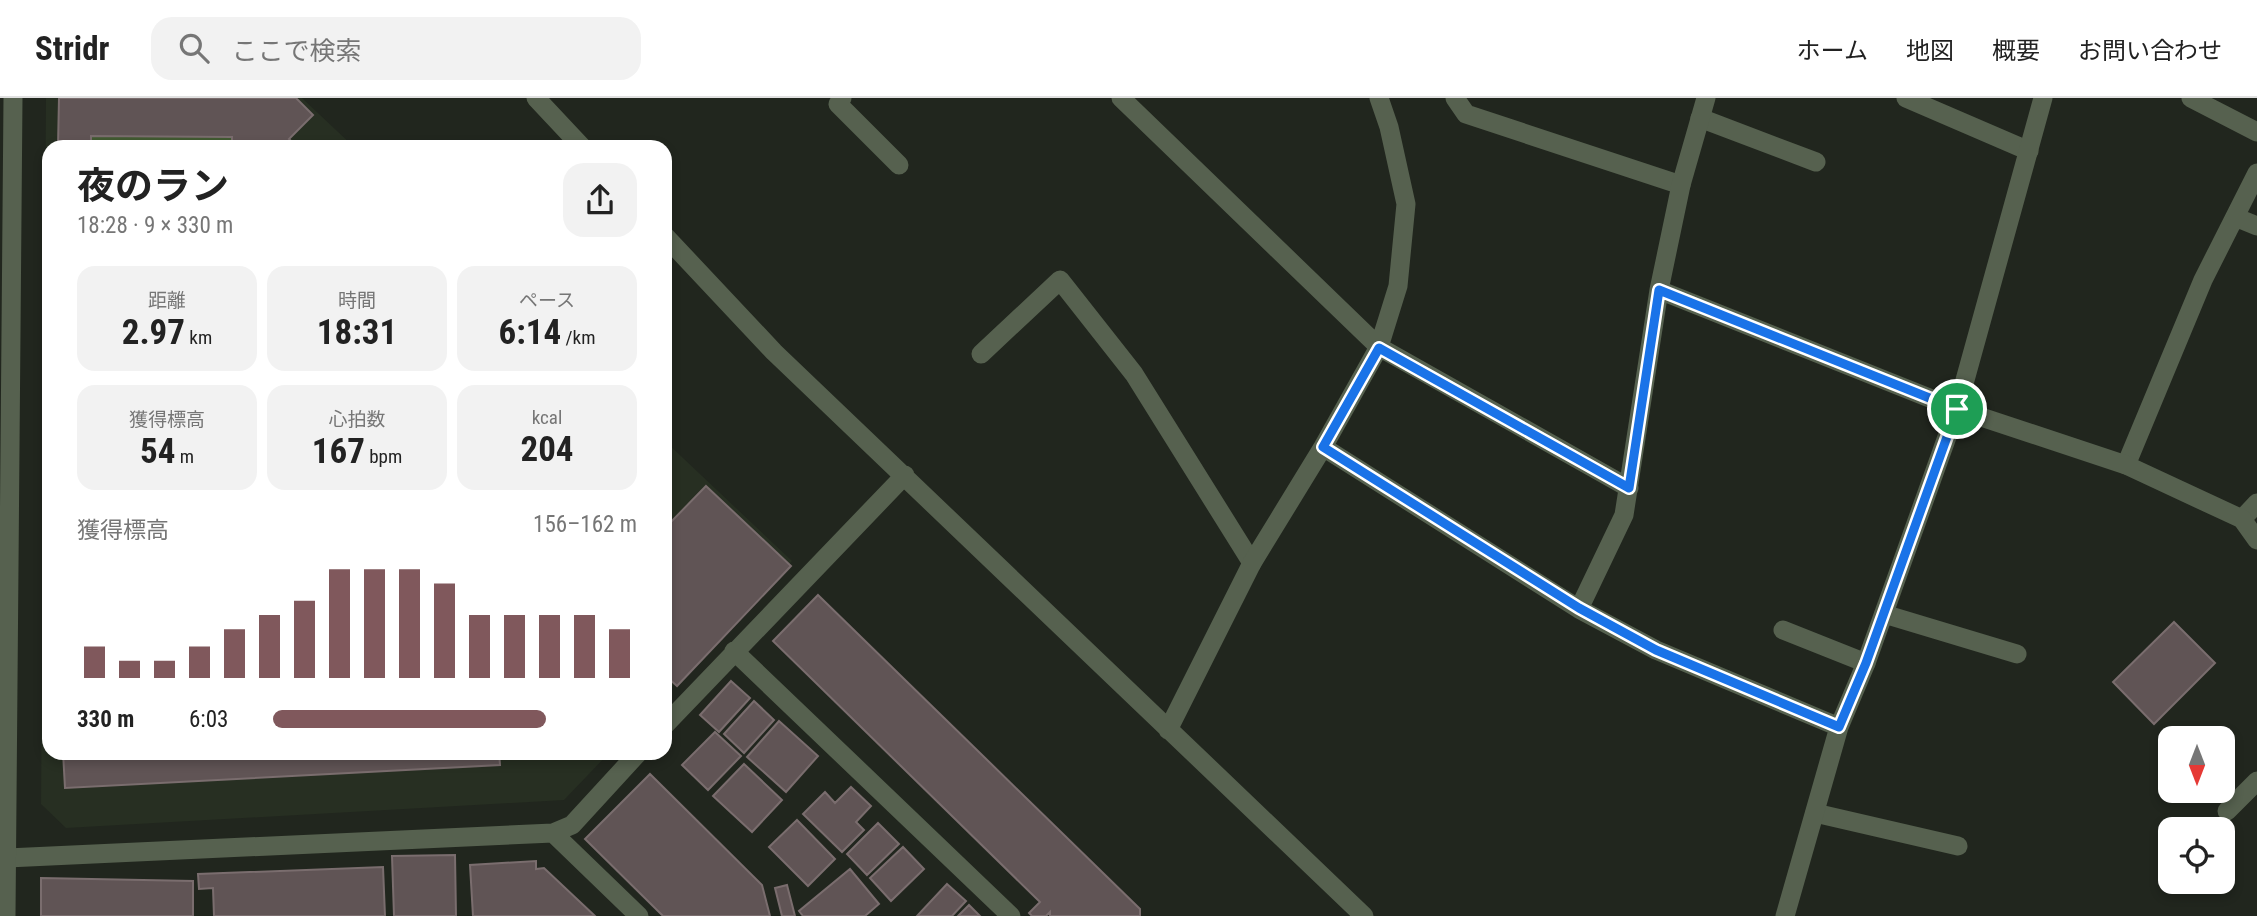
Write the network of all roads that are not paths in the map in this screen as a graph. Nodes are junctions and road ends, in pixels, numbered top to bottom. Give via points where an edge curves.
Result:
1 (13, 98) edge
2 (536, 98) edge
3 (842, 98) edge
4 (1121, 98) edge
5 (1379, 98) edge
6 (1455, 98) edge
7 (1706, 98) edge
8 (1906, 98) edge
9 (2043, 98) edge
10 (2191, 98) edge
11 (1700, 118) junction
12 (2257, 132) edge
13 (575, 140) edge
14 (2029, 151) junction
15 (1816, 162) dead end
16 (899, 165) dead end
17 (2257, 173) edge
18 (1681, 185) junction
19 (6, 202) edge
20 (2235, 217) junction
21 (2257, 226) edge
22 (672, 243) edge
23 (1659, 290) junction
24 (1379, 348) junction
25 (981, 354) dead end
26 (1957, 409) junction
27 (1323, 447) junction
28 (2126, 465) junction
29 (905, 475) junction
30 (1629, 488) junction
31 (2257, 503) edge
32 (2242, 519) junction
33 (2257, 540) edge
34 (1252, 563) junction
35 (1579, 608) junction
36 (1884, 614) junction
37 (1783, 630) dead end
38 (734, 651) junction
39 (2017, 654) dead end
40 (1866, 663) junction
41 (4, 670) edge
42 (672, 717) edge
43 (1839, 727) junction
44 (1168, 730) junction
45 (632, 760) edge
46 (2257, 781) edge
47 (2227, 811) dead end
48 (1815, 813) junction
49 (553, 833) junction
50 (1958, 846) dead end
51 (6, 858) junction
52 (6, 916) edge
53 (639, 916) edge
54 (1011, 916) edge
55 (1364, 916) edge
56 (1784, 916) edge

1 - 19 street
2 - 13 street
3 - 16 street via 838,103
4 - 24 street
5 - 24 street via 1406,204 1398,286
6 - 18 street via 1466,114
7 - 11 street
8 - 14 street
9 - 14 street
10 - 12 street
11 - 15 street
11 - 18 street
14 - 26 street
17 - 20 street
18 - 23 street
19 - 41 street
20 - 21 street
20 - 28 street via 2203,281
22 - 29 street via 774,352
23 - 26 street
23 - 30 street
24 - 27 street
24 - 30 street
25 - 34 street via 1060,280 1134,374
26 - 28 street
26 - 36 street
27 - 34 street
27 - 35 street
28 - 32 street
29 - 38 street
29 - 44 street
30 - 35 street via 1624,515
31 - 32 street
32 - 33 street
34 - 44 street
35 - 43 street via 1656,650
36 - 39 street
36 - 40 street
37 - 40 street
38 - 42 street
38 - 54 street
40 - 43 street
41 - 51 street
43 - 48 street
44 - 55 street
45 - 49 street via 572,825
46 - 47 street
48 - 50 street
48 - 56 street
49 - 51 street
49 - 53 street
51 - 52 street

